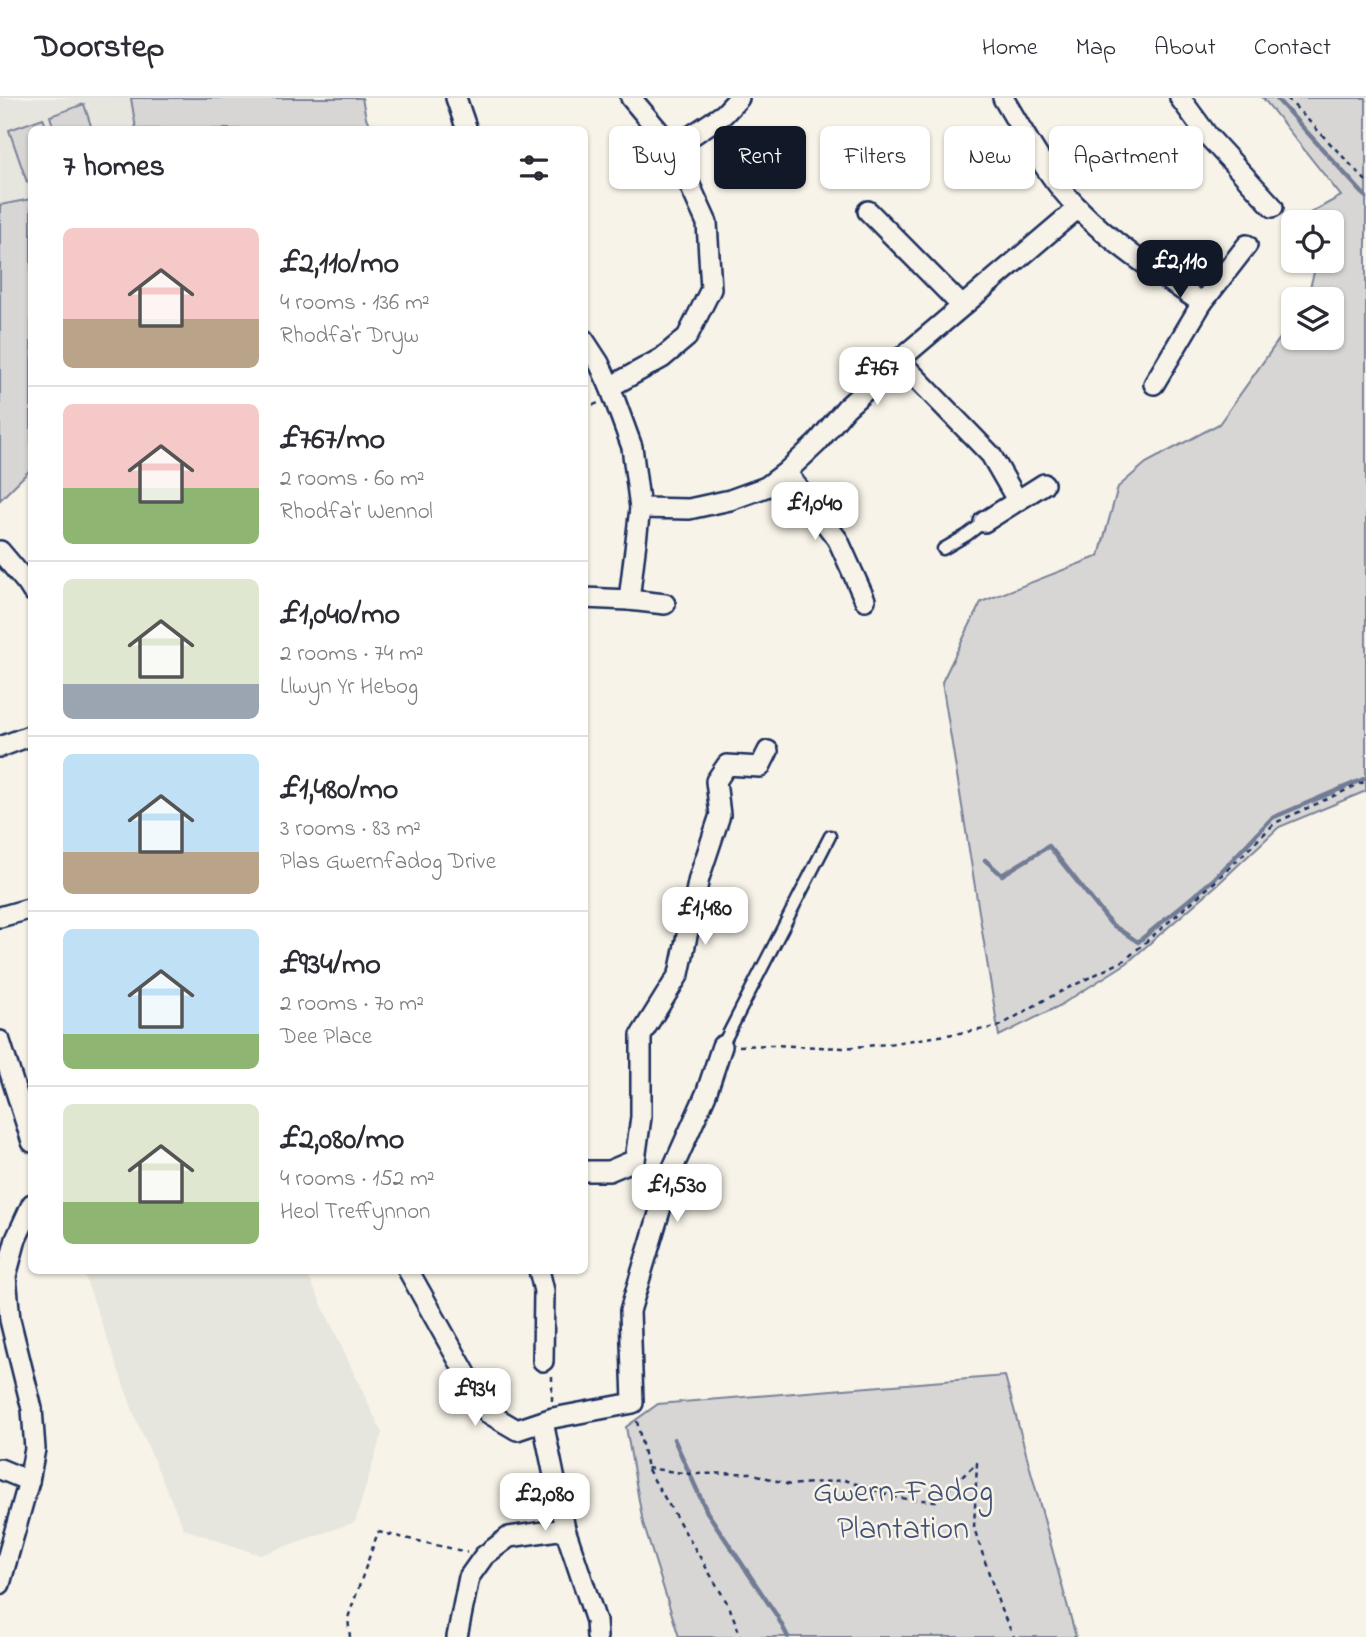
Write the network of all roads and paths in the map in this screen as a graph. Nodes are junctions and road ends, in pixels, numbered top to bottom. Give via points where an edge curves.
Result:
1 (456, 98) edge
2 (631, 98) edge
3 (739, 98) edge
4 (1003, 98) edge
5 (1180, 98) edge
6 (1287, 98) edge
7 (466, 126) edge
8 (655, 126) edge
9 (700, 130) edge
10 (1366, 181) edge
11 (692, 189) edge
12 (1273, 207) dead end
13 (1078, 208) junction
14 (868, 211) dead end
15 (1247, 245) dead end
16 (1202, 303) junction
17 (962, 306) junction
18 (588, 346) edge
19 (899, 360) junction
20 (1154, 384) dead end
21 (610, 387) junction
22 (786, 472) junction
23 (1044, 484) dead end
24 (1017, 500) junction
25 (640, 508) junction
26 (984, 522) joint
27 (943, 550) dead end
28 (0, 551) edge
29 (28, 585) edge
30 (588, 598) edge
31 (629, 600) junction
32 (865, 600) dead end
33 (665, 604) dead end
34 (28, 736) edge
35 (0, 747) edge
36 (768, 751) dead end
37 (1366, 781) edge
38 (830, 836) dead end
39 (28, 909) edge
40 (0, 917) edge
41 (0, 1041) edge
42 (722, 1046) junction
43 (28, 1129) edge
44 (588, 1171) edge
45 (28, 1213) edge
46 (410, 1274) edge
47 (540, 1274) edge
48 (543, 1361) joint
49 (634, 1403) junction
50 (548, 1420) junction
51 (647, 1468) junction
52 (0, 1469) edge
53 (29, 1481) junction
54 (565, 1529) junction
55 (484, 1556) junction
56 (0, 1584) edge
57 (350, 1637) edge
58 (457, 1637) edge
59 (597, 1637) edge
60 (741, 1637) edge
61 (1014, 1637) edge

1 - 7 street
2 - 8 street
3 - 9 street
4 - 13 street via 1047,170
5 - 12 street
6 - 10 path
11 - 21 street via 707,223 710,289 687,337 662,358
13 - 16 street via 1129,253
13 - 17 street
14 - 17 street
15 - 16 street
16 - 20 street
17 - 19 street
18 - 21 street
19 - 22 street
19 - 24 street via 991,455
21 - 25 street via 632,447
22 - 25 street via 766,486 730,500 689,509
22 - 32 street via 838,540
23 - 24 street
24 - 26 street
25 - 31 street
26 - 27 lane
28 - 29 street
30 - 31 street
31 - 33 street
34 - 35 street
36 - 44 street via 760,767 727,765 716,781 720,815 699,878 679,974 641,1035 641,1117 635,1160 609,1171
37 - 42 path via 1275,823 1125,960 998,1027 843,1048
38 - 42 lane
39 - 40 street
41 - 43 street
42 - 49 street via 672,1170 630,1311
45 - 53 street via 6,1276 10,1320 32,1409 35,1449
46 - 50 street via 488,1413 517,1430
47 - 48 street
48 - 50 path via 552,1367
49 - 50 street
49 - 51 path
50 - 54 street
51 - 60 path via 729,1606
51 - 61 path via 690,1474 751,1473 790,1485 845,1480 897,1498 936,1501 976,1463 974,1528
52 - 53 street
53 - 56 street
54 - 55 street via 509,1537
54 - 59 street via 596,1621
55 - 57 path via 378,1532 348,1618
55 - 58 street via 469,1577

